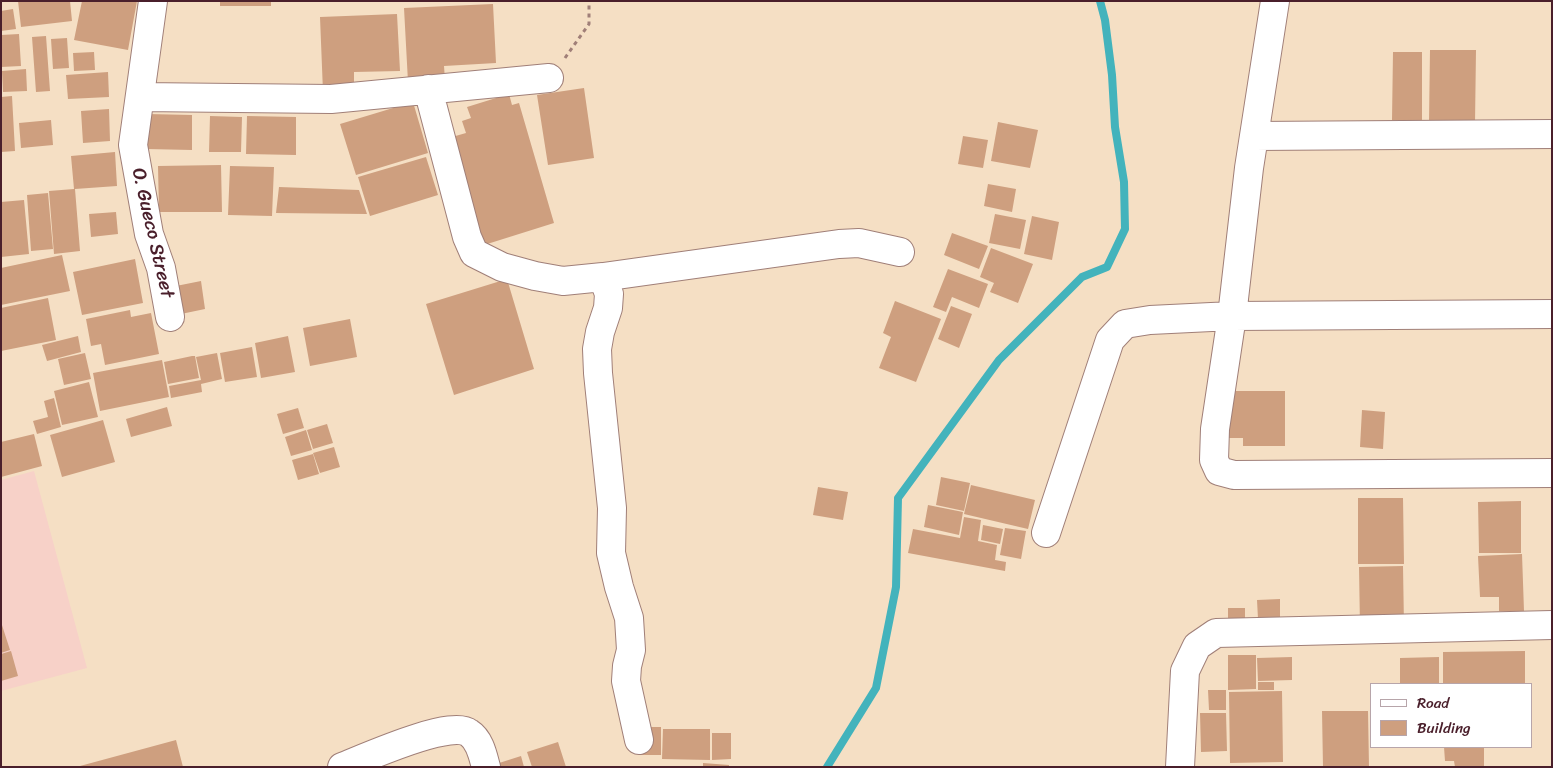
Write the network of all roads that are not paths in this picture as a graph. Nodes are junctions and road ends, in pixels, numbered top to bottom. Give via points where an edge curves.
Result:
1 (153, 1) edge
2 (1275, 1) edge
3 (549, 78) road end
4 (428, 90) junction
5 (140, 97) junction
6 (1552, 134) edge
7 (1254, 136) junction
8 (900, 252) dead end
9 (603, 277) junction
10 (1552, 314) edge
11 (1232, 316) junction
12 (170, 317) dead end
13 (1552, 473) edge
14 (1046, 533) dead end
15 (1552, 625) edge
16 (639, 740) dead end
17 (342, 767) edge
18 (486, 767) edge
19 (1180, 767) edge

1 - 5 street, O. Gueco Street
2 - 7 street
3 - 4 street
4 - 5 street via 331,99
4 - 9 street via 474,253 535,276 563,280
5 - 12 street, O. Gueco Street via 133,145 149,234 162,268
6 - 7 street
7 - 11 street
8 - 9 street via 859,242
9 - 16 street via 609,294 608,308 597,348 612,508 611,554 629,618 631,650 626,681
10 - 11 street
11 - 13 street via 1215,429 1214,460 1219,471 1234,475
11 - 14 street via 1125,324 1110,340
15 - 19 street via 1216,633 1197,646 1185,671
17 - 18 street via 429,734 455,729 469,732 478,744

